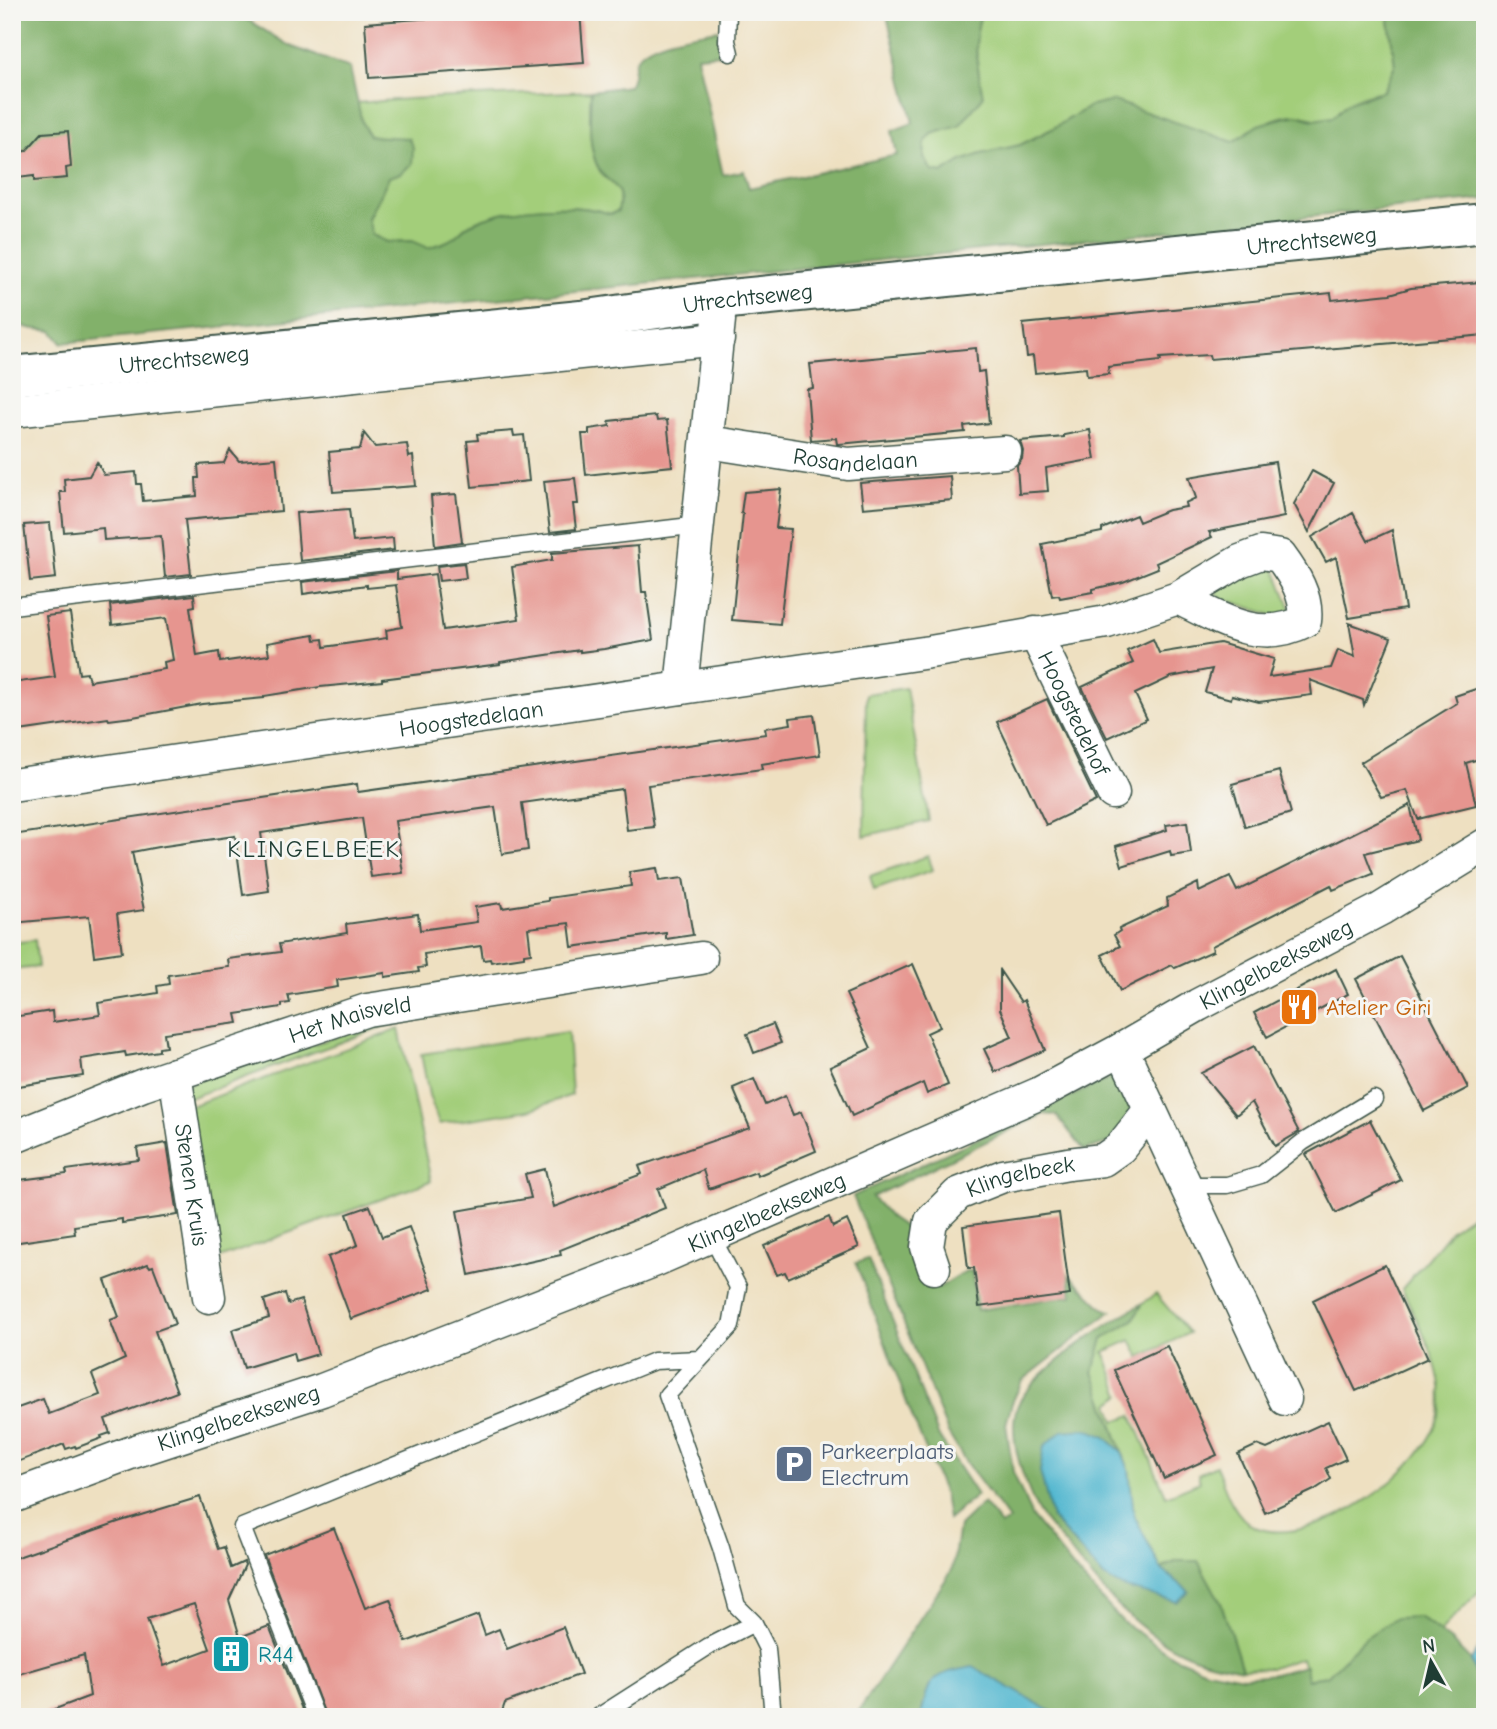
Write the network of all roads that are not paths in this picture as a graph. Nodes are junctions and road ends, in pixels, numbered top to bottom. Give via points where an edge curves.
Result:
1 (728, 12) edge
2 (730, 53) dead end
3 (1485, 223) edge
4 (720, 300) junction
5 (718, 339) junction
6 (12, 376) edge
7 (12, 411) edge
8 (708, 442) junction
9 (1004, 452) dead end
10 (699, 525) junction
11 (1178, 598) dead end
12 (12, 606) edge
13 (1035, 633) junction
14 (930, 652) joint
15 (681, 688) junction
16 (12, 785) edge
17 (1113, 793) dead end
18 (1485, 845) edge
19 (702, 957) dead end
20 (1122, 1049) junction
21 (175, 1074) junction
22 (1374, 1099) dead end
23 (1150, 1110) junction
24 (12, 1138) edge
25 (1183, 1185) junction
26 (712, 1237) junction
27 (934, 1268) dead end
28 (209, 1297) dead end
29 (700, 1359) junction
30 (1284, 1399) dead end
31 (12, 1497) edge
32 (754, 1623) junction
33 (316, 1717) edge
34 (598, 1717) edge
35 (773, 1717) edge

1 - 2 lane
3 - 4 main road, Utrechtseweg
4 - 5 street
4 - 6 main road, Utrechtseweg via 581,320
5 - 7 street, Utrechtseweg
5 - 8 street
8 - 9 street, Rosandelaan via 848,464
8 - 10 street
10 - 12 lane
10 - 15 street
11 - 13 street, Hoogstedehof via 1107,622
13 - 14 street, Hoogstedehof
13 - 17 street, Hoogstedehof
14 - 15 street, Hoogstedelaan
15 - 16 street, Hoogstedelaan
18 - 20 street, Klingelbeekseweg via 1381,909
19 - 21 street, Het Maisveld via 366,1010
20 - 23 street
20 - 26 street, Klingelbeekseweg via 1038,1094
21 - 24 street, Het Maisveld
21 - 28 street, Stenen Kruis
22 - 25 lane via 1261,1175 1227,1185
23 - 25 street
23 - 27 street, Klingelbeek via 1120,1148 1103,1160 1003,1176 958,1194 932,1221 926,1247
25 - 30 street
26 - 29 lane via 738,1287 731,1326
26 - 31 street, Klingelbeekseweg via 322,1390
29 - 32 lane via 667,1395 722,1548 737,1606
29 - 33 lane via 654,1361 242,1527
32 - 34 lane via 709,1646
32 - 35 lane via 767,1649

